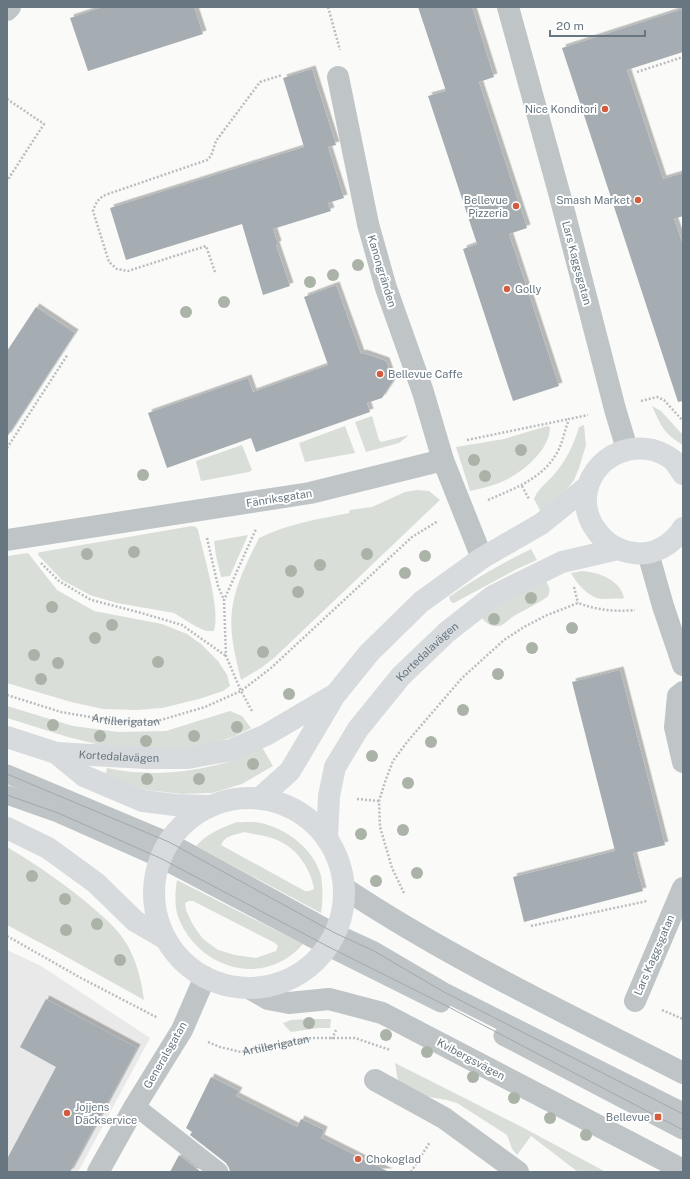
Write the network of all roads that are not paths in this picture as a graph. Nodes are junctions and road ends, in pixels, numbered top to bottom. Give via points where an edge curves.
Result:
1 (10, 7) edge
2 (508, 7) edge
3 (7, 10) edge
4 (338, 77) road end
5 (627, 449) junction
6 (441, 452) junction
7 (680, 465) edge
8 (588, 486) junction
9 (683, 528) edge
10 (7, 540) edge
11 (618, 549) junction
12 (648, 553) junction
13 (482, 558) junction
14 (683, 665) edge
15 (683, 692) edge
16 (335, 695) junction
17 (7, 737) edge
18 (56, 753) junction
19 (683, 762) edge
20 (7, 774) edge
21 (7, 794) edge
22 (260, 798) junction
23 (208, 806) junction
24 (7, 828) edge
25 (327, 838) junction
26 (164, 850) junction
27 (344, 888) junction
28 (681, 892) edge
29 (166, 939) junction
30 (331, 940) junction
31 (206, 977) junction
32 (249, 988) junction
33 (635, 1001) dead end
34 (683, 1072) edge
35 (375, 1080) dead end
36 (135, 1106) junction
37 (683, 1112) edge
38 (683, 1130) edge
39 (683, 1170) edge
40 (98, 1172) edge
41 (219, 1172) edge
42 (518, 1172) edge

1 - 3 street
2 - 5 street, Lars Kaggsgatan
4 - 6 street, Kanongränden via 368,224 384,281
5 - 7 main road, Kortedalavägen via 644,448 660,452
5 - 8 main road, Kortedalavägen via 610,456 596,469
6 - 10 street, Fänriksgatan via 310,493
6 - 13 street
8 - 11 main road, Kortedalavägen via 586,505 591,523 602,538
8 - 13 main road, Kortedalavägen via 541,524
9 - 12 main road, Kortedalavägen via 666,546
11 - 12 main road, Kortedalavägen
11 - 25 main road, Kortedalavägen via 562,562 493,596 447,632 401,676 358,729 335,767 329,796
12 - 14 street
13 - 16 main road, Kortedalavägen via 421,602 369,653
15 - 19 street via 678,696 675,727
16 - 18 main road, Kortedalavägen via 266,735 231,750 188,758
16 - 22 main road, Kortedalavägen via 290,771
17 - 18 main road
18 - 23 main road via 84,776 144,801
20 - 26 lane
21 - 26 lane
22 - 23 main road via 246,797
22 - 25 main road via 280,802 298,811 314,823
23 - 26 main road via 184,823
24 - 29 main road via 48,848 96,883 135,921
25 - 27 main road via 340,867
26 - 29 main road via 155,878 154,899 158,920
26 - 30 lane
27 - 30 main road via 342,910
27 - 34 street via 390,918 482,970
28 - 33 street, Lars Kaggsgatan
29 - 31 main road via 183,961
30 - 32 main road via 310,966 287,980
30 - 37 lane via 374,951 444,992
30 - 38 lane via 439,1002
31 - 32 main road via 219,983
31 - 36 street, Generalsgatan via 182,1030
32 - 39 street, Kvibergsvägen via 268,999 289,1003 329,999 382,1013
35 - 42 street via 444,1118
36 - 40 street, Generalsgatan
36 - 41 lane

